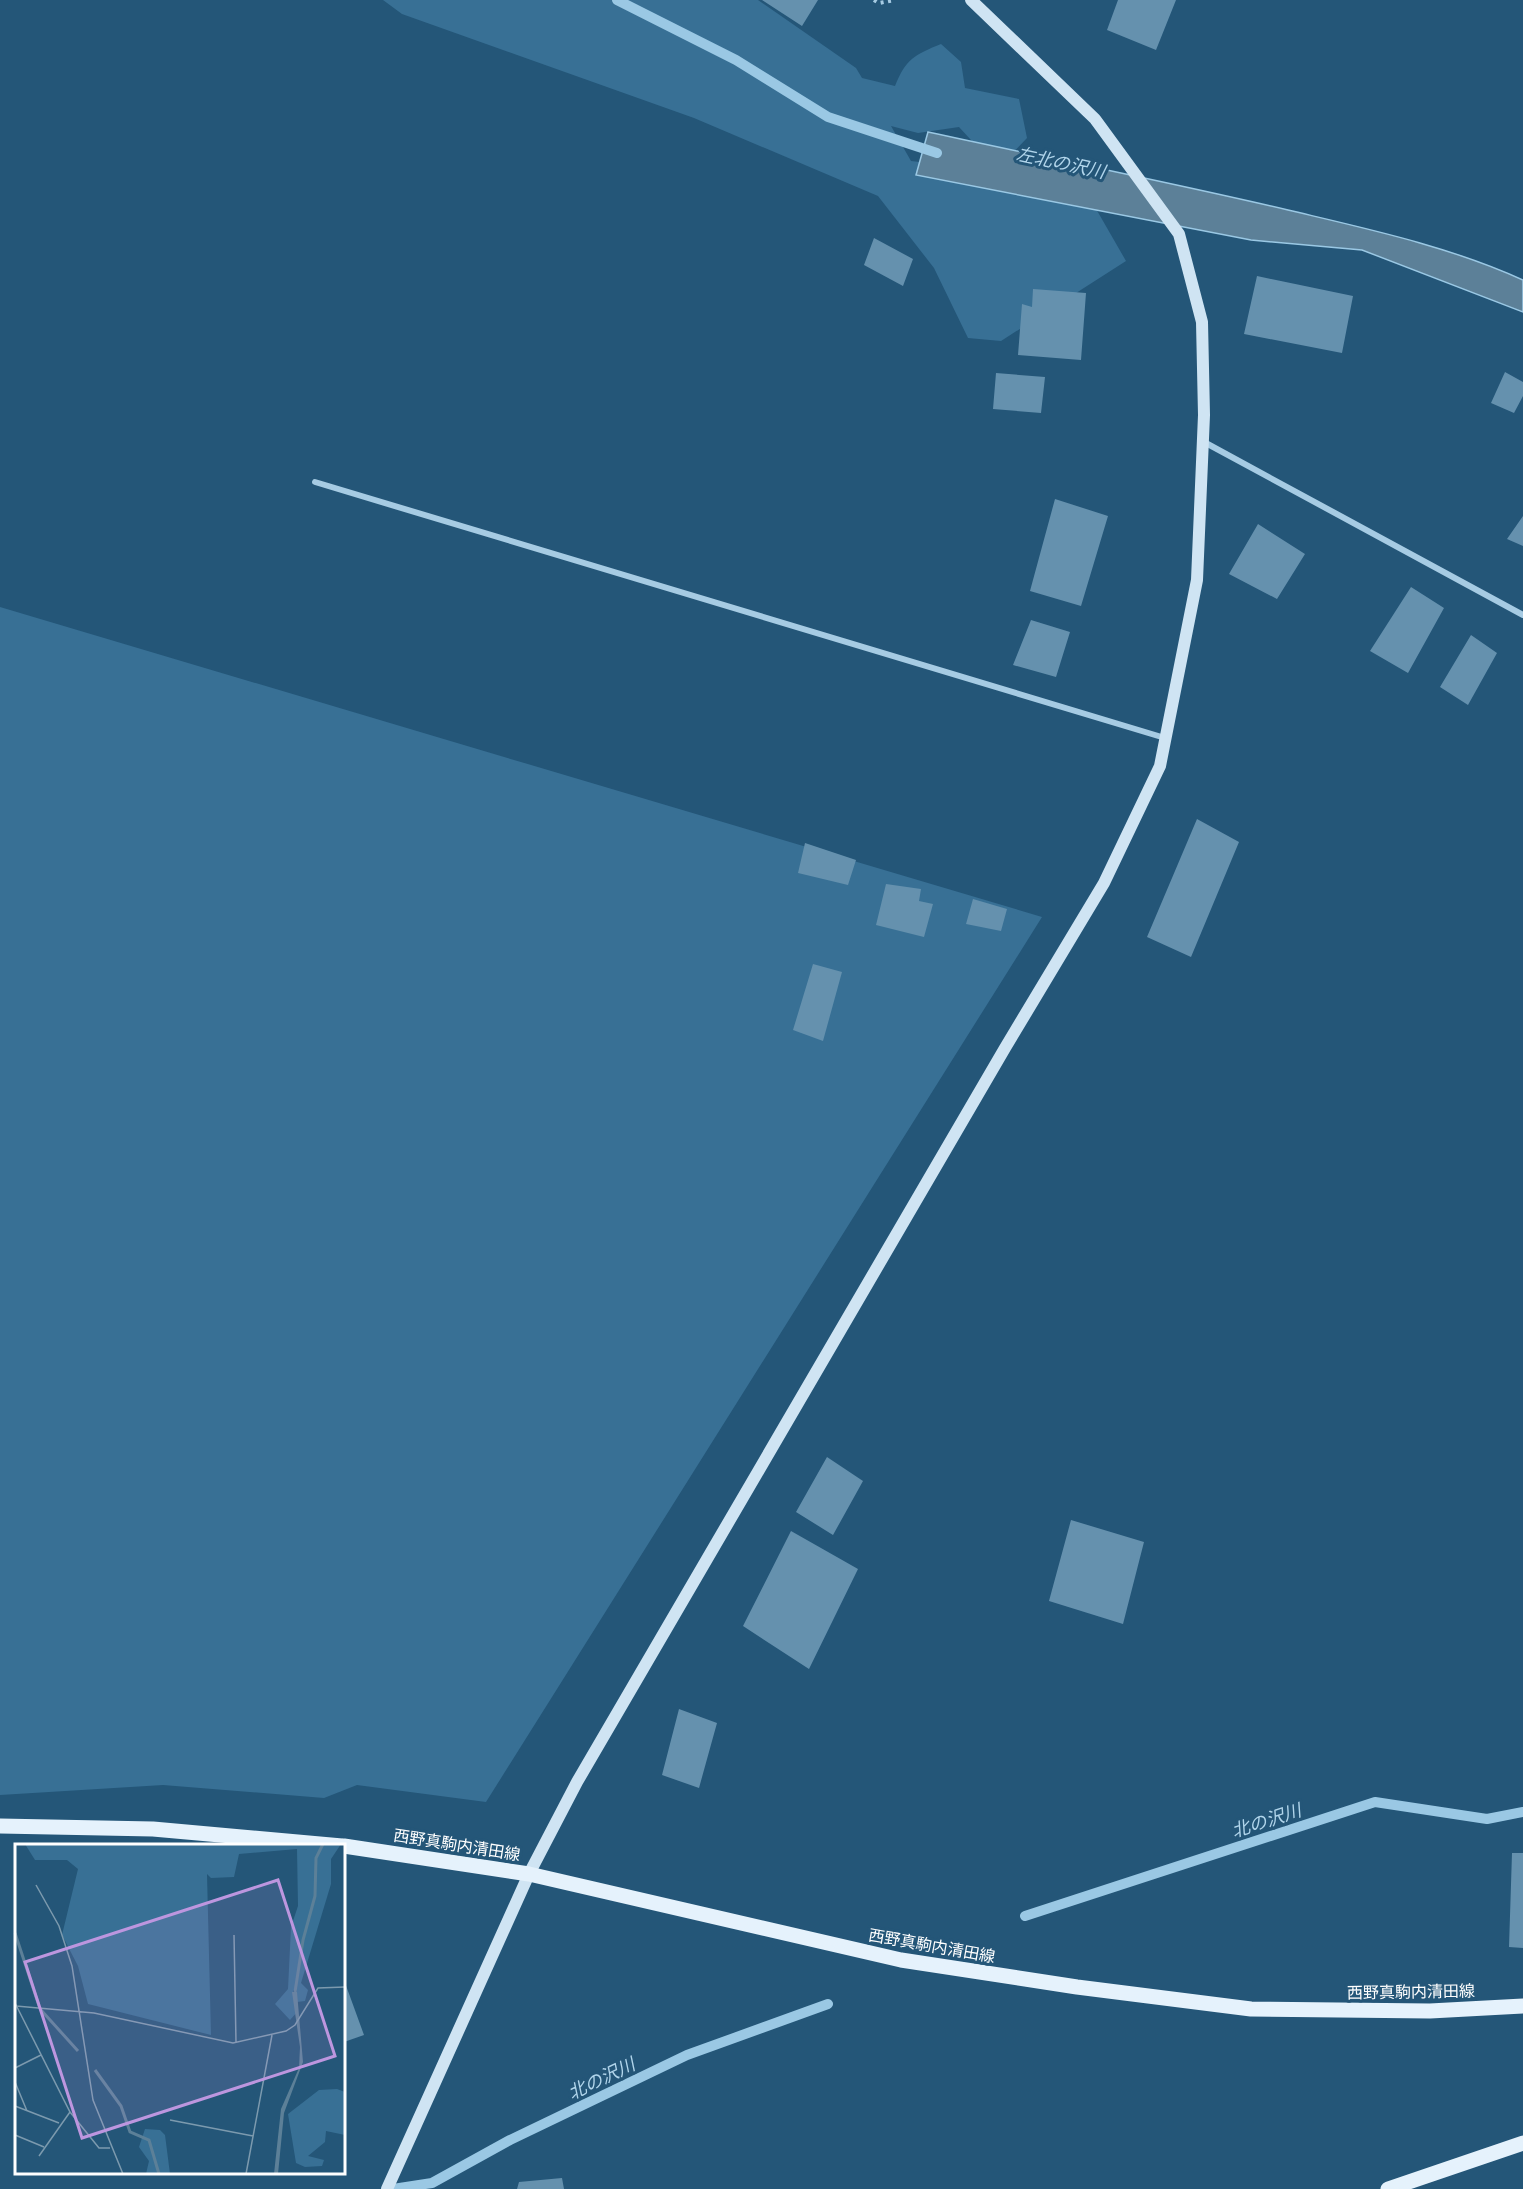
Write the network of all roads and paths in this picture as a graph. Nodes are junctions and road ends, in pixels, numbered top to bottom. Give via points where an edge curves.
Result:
1 (874, 0) edge
2 (895, 0) edge
3 (971, 0) edge
4 (1203, 442) junction
5 (315, 482) dead end
6 (1523, 615) edge
7 (1165, 738) junction
8 (0, 1826) edge
9 (321, 1844) edge
10 (345, 1846) edge
11 (529, 1874) junction
12 (1523, 2006) edge
13 (1523, 2143) edge
14 (387, 2189) edge
15 (1388, 2189) edge

1 - 2 path
3 - 4 street via 1095,119 1179,234 1202,322
4 - 6 street
4 - 7 street via 1197,580
5 - 7 street
7 - 11 street via 1160,766 1104,883 577,1782
8 - 9 main road, 西野真駒内清田線 via 153,1829
10 - 11 main road, 西野真駒内清田線
11 - 12 main road, 西野真駒内清田線 via 901,1960 1077,1987 1251,2009 1430,2011
11 - 14 street
13 - 15 main road

